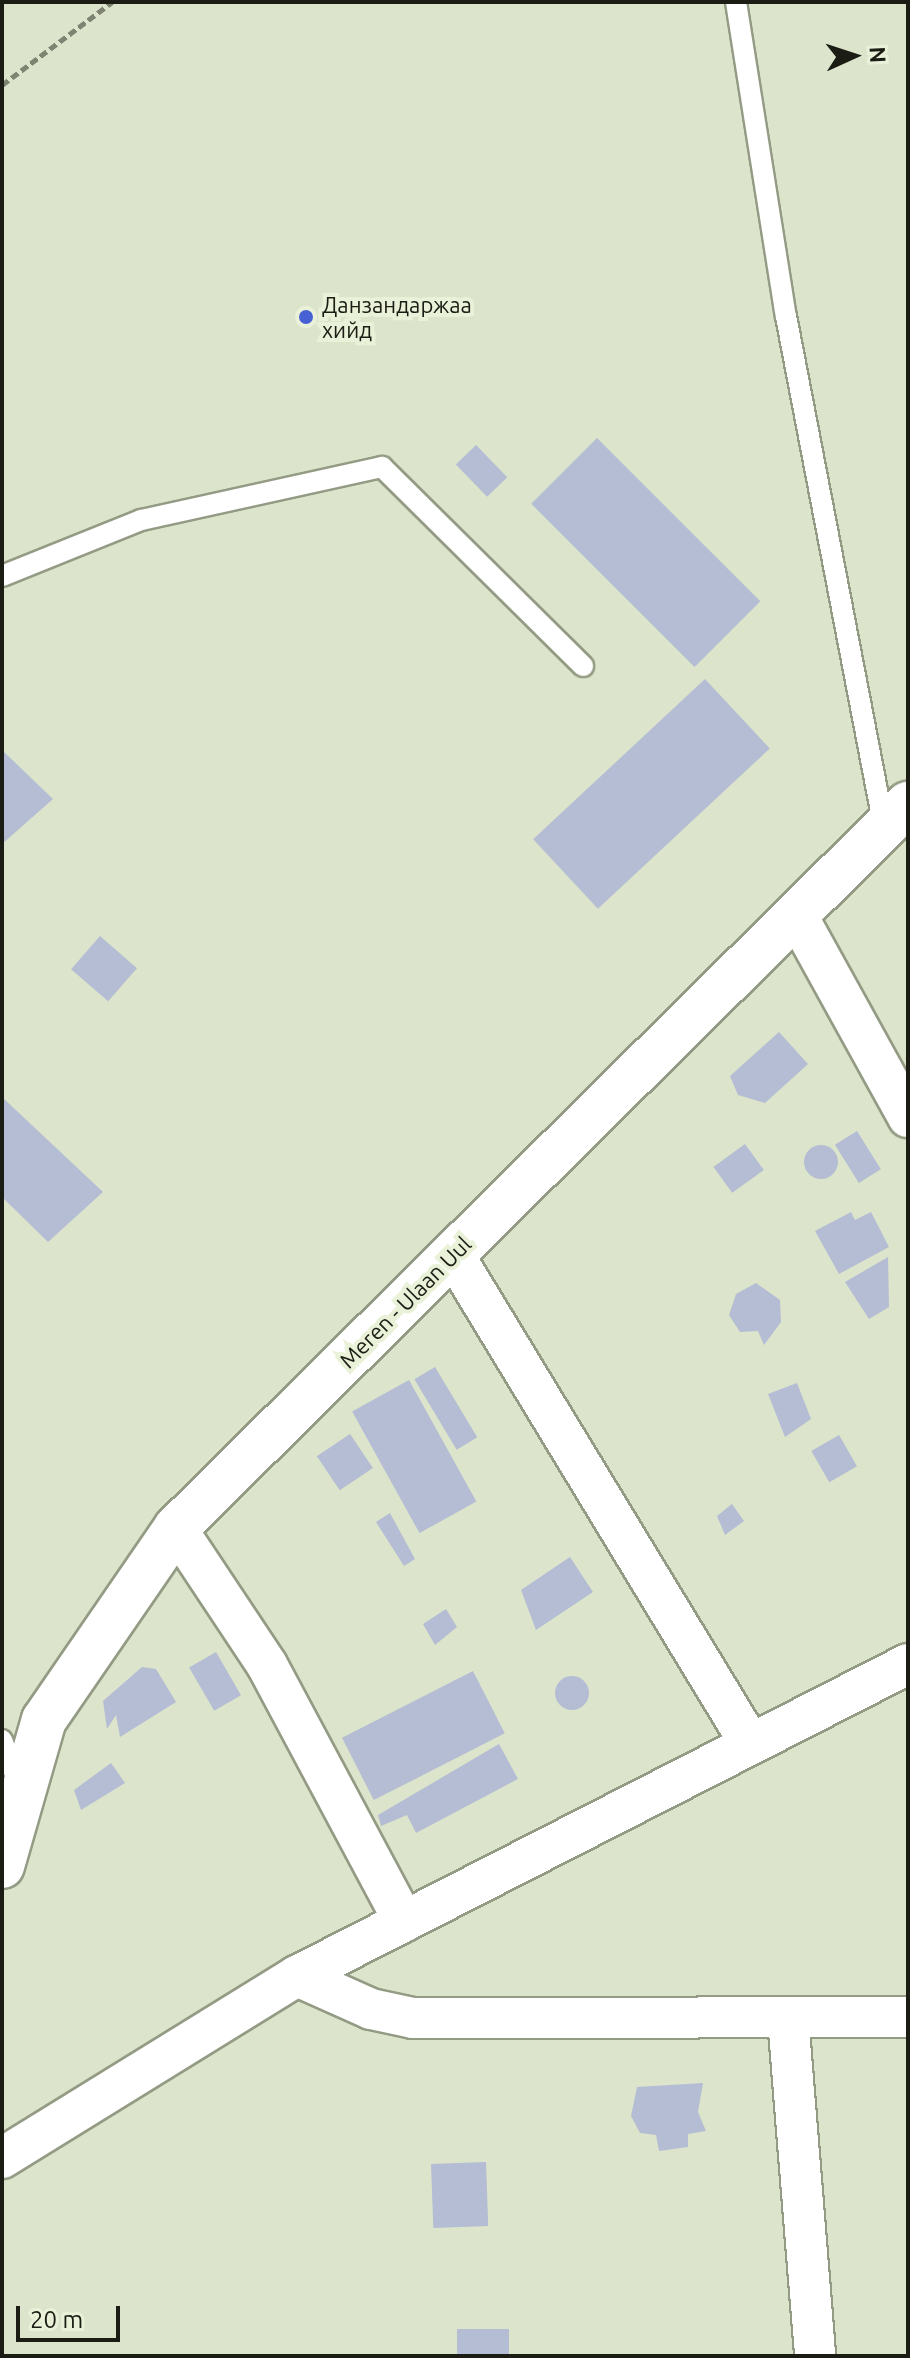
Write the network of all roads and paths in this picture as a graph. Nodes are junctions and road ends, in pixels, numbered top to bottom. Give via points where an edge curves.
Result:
1 (112, 2) edge
2 (736, 2) edge
3 (2, 85) edge
4 (2, 576) edge
5 (583, 666) dead end
6 (896, 816) edge
7 (796, 914) junction
8 (908, 1117) edge
9 (453, 1254) junction
10 (176, 1528) junction
11 (908, 1664) edge
12 (2, 1740) edge
13 (748, 1740) junction
14 (19, 1787) junction
15 (3, 1857) edge
16 (404, 1922) junction
17 (297, 1976) junction
18 (908, 2017) edge
19 (788, 2018) junction
20 (2, 2158) edge
21 (815, 2356) edge

1 - 3 path
2 - 6 lane via 786,316
4 - 5 lane via 141,520 382,467
6 - 7 street, Meren - Ulaan Uul
7 - 8 street
7 - 9 street, Meren - Ulaan Uul
9 - 10 street, Meren - Ulaan Uul
9 - 13 street
10 - 14 street, Meren - Ulaan Uul via 44,1720
10 - 16 street via 267,1665
11 - 13 street
12 - 14 lane
13 - 16 street
14 - 15 street, Meren - Ulaan Uul
16 - 17 street
17 - 19 street via 371,2009 413,2018
17 - 20 street
18 - 19 street
19 - 21 street

